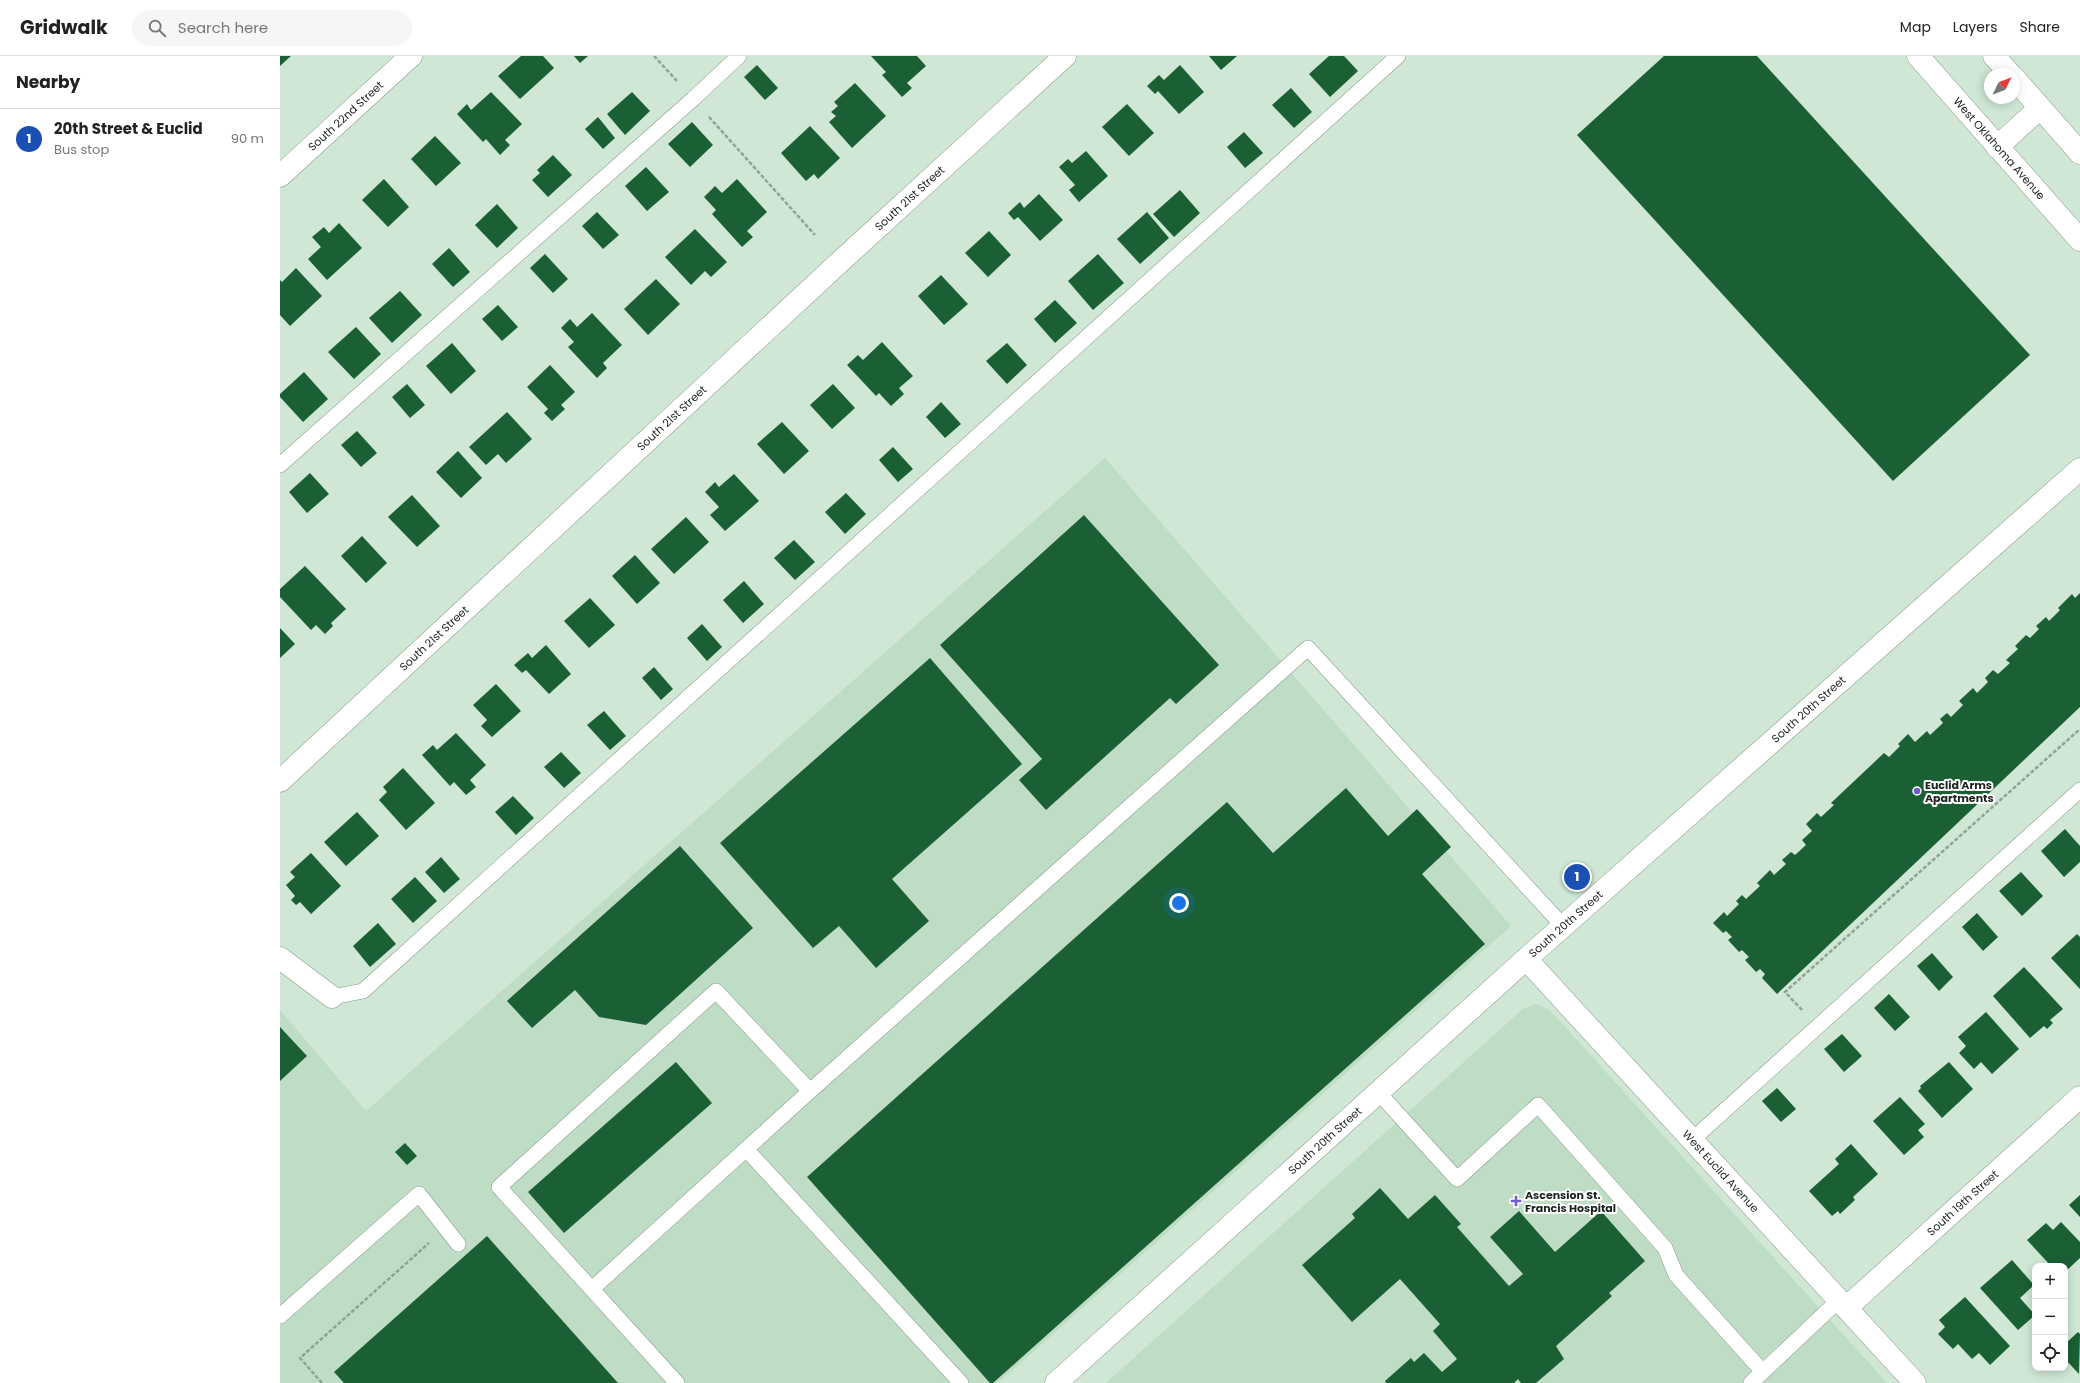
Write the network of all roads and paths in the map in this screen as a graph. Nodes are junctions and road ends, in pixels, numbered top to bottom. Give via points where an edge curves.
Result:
1 (411, 56) edge
2 (654, 56) edge
3 (739, 56) edge
4 (1065, 56) edge
5 (1398, 56) edge
6 (1918, 56) edge
7 (1996, 56) edge
8 (2005, 68) edge
9 (2020, 85) edge
10 (693, 99) junction
11 (2040, 108) junction
12 (1997, 147) junction
13 (2079, 149) edge
14 (280, 176) edge
15 (814, 235) dead end
16 (2080, 240) edge
17 (280, 465) edge
18 (2080, 469) edge
19 (2080, 729) edge
20 (280, 781) edge
21 (2080, 790) edge
22 (1563, 926) junction
23 (280, 958) edge
24 (1526, 959) junction
25 (332, 997) joint
26 (1818, 1026) junction
27 (810, 1091) junction
28 (1378, 1092) junction
29 (2080, 1097) edge
30 (1693, 1139) junction
31 (746, 1149) junction
32 (458, 1244) dead end
33 (434, 1248) dead end
34 (592, 1289) junction
35 (1843, 1304) junction
36 (280, 1316) edge
37 (1763, 1372) junction
38 (322, 1383) edge
39 (677, 1383) edge
40 (961, 1383) edge
41 (1056, 1383) edge
42 (1750, 1383) edge
43 (1915, 1383) edge

1 - 14 street, South 22nd Street
2 - 10 path
3 - 10 lane
4 - 20 street, South 21st Street via 847,254
5 - 25 lane via 363,991
6 - 12 street, West Oklahoma Avenue
7 - 8 street
9 - 11 street
10 - 15 path
10 - 17 lane
11 - 12 street
11 - 13 street
12 - 16 street, West Oklahoma Avenue
18 - 22 street, South 20th Street
19 - 26 path via 1785,992
21 - 26 lane
22 - 24 street, South 20th Street
22 - 27 lane via 1308,648
23 - 25 street
24 - 28 street, South 20th Street
24 - 30 street, West Euclid Avenue
26 - 30 lane
27 - 31 lane
27 - 34 lane via 716,992 499,1187
28 - 37 lane via 1457,1179 1538,1105 1665,1248 1676,1275
28 - 41 street, South 20th Street
29 - 35 street, South 19th Street
30 - 35 street, West Euclid Avenue
31 - 34 lane
31 - 40 lane
32 - 36 lane via 419,1194
33 - 38 path via 429,1243 300,1358
34 - 39 lane
35 - 37 lane
35 - 43 street, West Euclid Avenue
37 - 42 lane

